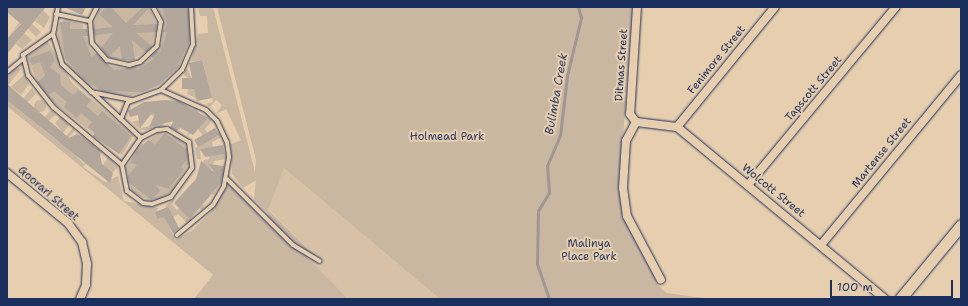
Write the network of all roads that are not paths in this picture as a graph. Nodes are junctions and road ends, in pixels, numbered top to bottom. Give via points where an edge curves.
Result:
1 (58, 7) edge
2 (97, 7) edge
3 (153, 7) edge
4 (191, 7) edge
5 (637, 7) edge
6 (775, 7) edge
7 (896, 7) edge
8 (56, 14) junction
9 (90, 21) junction
10 (53, 34) junction
11 (23, 59) junction
12 (7, 72) edge
13 (961, 75) edge
14 (161, 90) junction
15 (89, 91) junction
16 (134, 99) junction
17 (121, 119) junction
18 (636, 122) junction
19 (676, 127) junction
20 (141, 138) junction
21 (122, 165) junction
22 (7, 173) edge
23 (227, 178) junction
24 (748, 185) junction
25 (960, 227) edge
26 (177, 235) dead end
27 (821, 245) junction
28 (320, 261) dead end
29 (661, 280) dead end
30 (80, 299) edge
31 (885, 299) edge
32 (900, 299) edge

1 - 8 lane
2 - 9 lane
3 - 9 lane via 160,22 157,46 145,58 129,65 107,60 98,53 89,32
4 - 14 lane via 195,32 190,56 178,75
5 - 18 street, Ditmas Street via 630,114
6 - 19 street, Fenimore Street
7 - 24 street, Tapscott Street
8 - 9 lane
8 - 10 lane
10 - 11 lane via 28,48
10 - 15 lane via 62,64
11 - 12 lane
11 - 21 lane via 37,89 53,107
13 - 27 street, Martense Street
14 - 16 lane
14 - 23 lane via 196,103 217,121 227,142
15 - 16 lane
15 - 17 lane
16 - 17 lane via 124,107
17 - 20 lane
18 - 19 street
18 - 29 street via 626,141 624,201 627,216
19 - 24 street, Wolcott Street
20 - 21 lane
20 - 21 lane via 157,130 167,129 183,137 193,154 189,177 171,197 152,204 143,203 127,191
22 - 30 street, Goorari Street via 68,223 82,242 87,264 86,285
23 - 26 lane via 213,205
23 - 28 lane via 293,245
24 - 27 street, Wolcott Street
25 - 32 street
27 - 31 street, Wolcott Street

